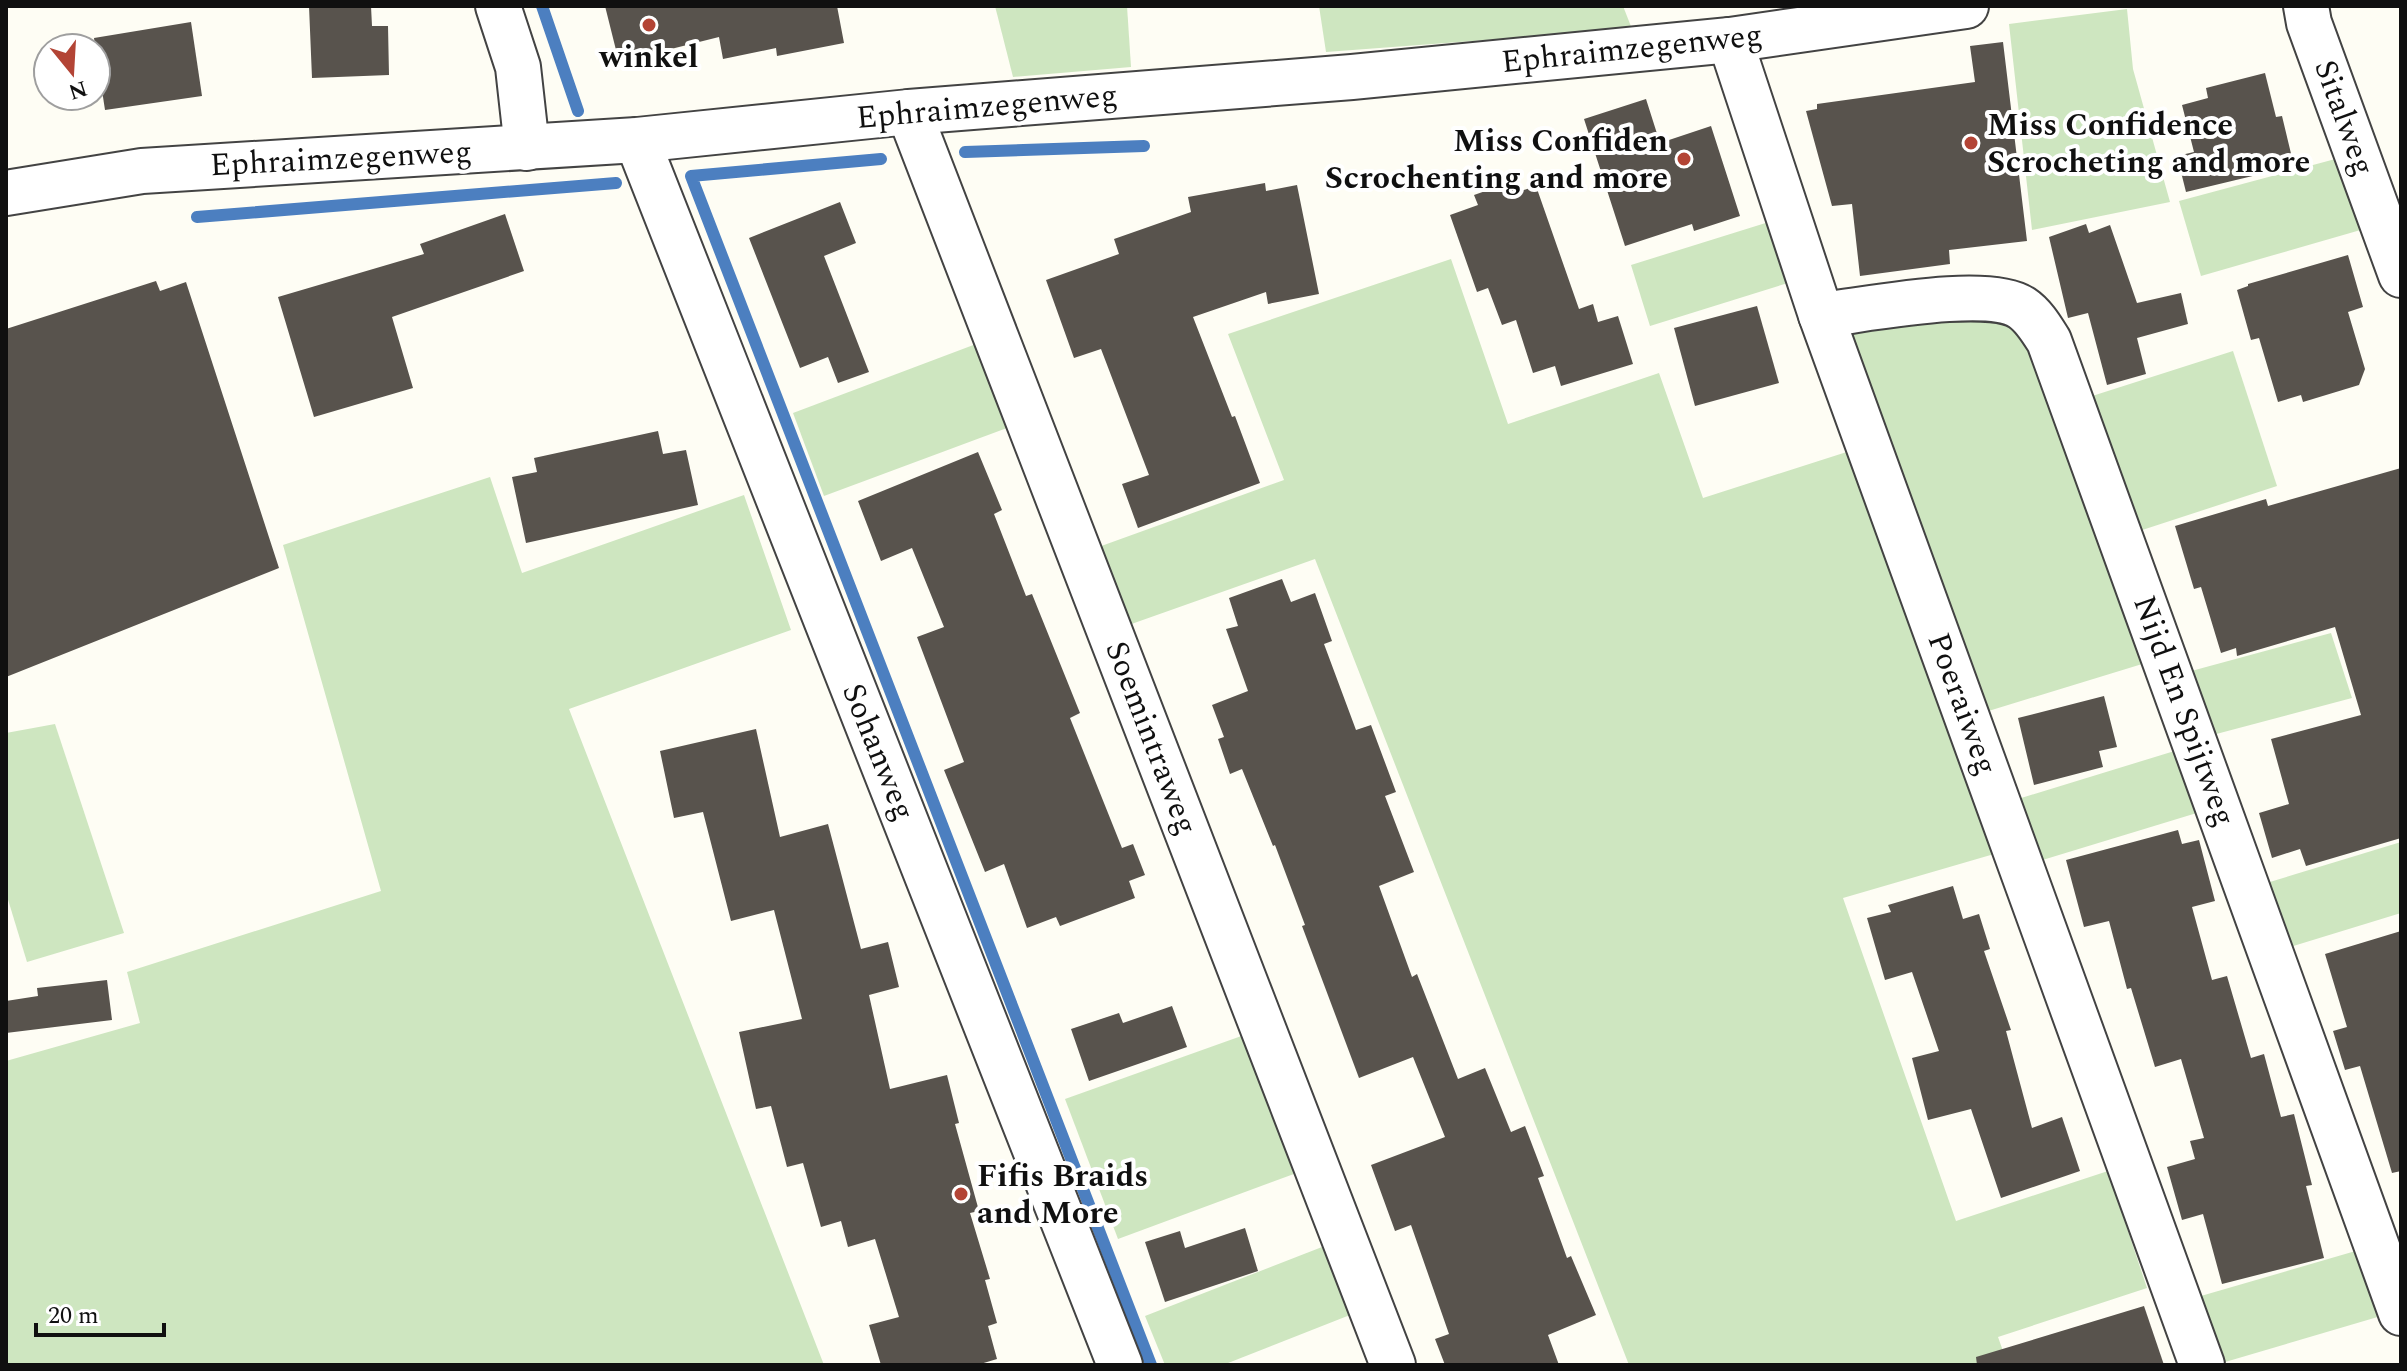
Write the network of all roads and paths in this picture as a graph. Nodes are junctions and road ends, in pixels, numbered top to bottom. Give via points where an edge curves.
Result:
1 (498, 6) edge
2 (1966, 6) edge
3 (2306, 6) edge
4 (1880, 12) edge
5 (1730, 40) junction
6 (909, 112) junction
7 (637, 140) junction
8 (527, 148) junction
9 (6, 193) edge
10 (2401, 275) edge
11 (1821, 315) junction
12 (2401, 1313) edge
13 (1120, 1365) edge
14 (1393, 1365) edge
15 (2202, 1365) edge

1 - 8 street via 518,67
2 - 4 street, Ephraimzegenweg
3 - 10 street, Sitalweg
4 - 5 street, Ephraimzegenweg
5 - 6 street, Ephraimzegenweg via 1336,79
5 - 11 street, Poeraiweg
6 - 7 street, Ephraimzegenweg
6 - 14 street, Soemintraweg
7 - 8 street, Ephraimzegenweg
7 - 13 street, Sohanweg
8 - 9 street, Ephraimzegenweg via 142,171
11 - 12 street, Nijd En Spijtweg via 1969,297 1997,300 2021,307 2049,341
11 - 15 street, Poeraiweg

